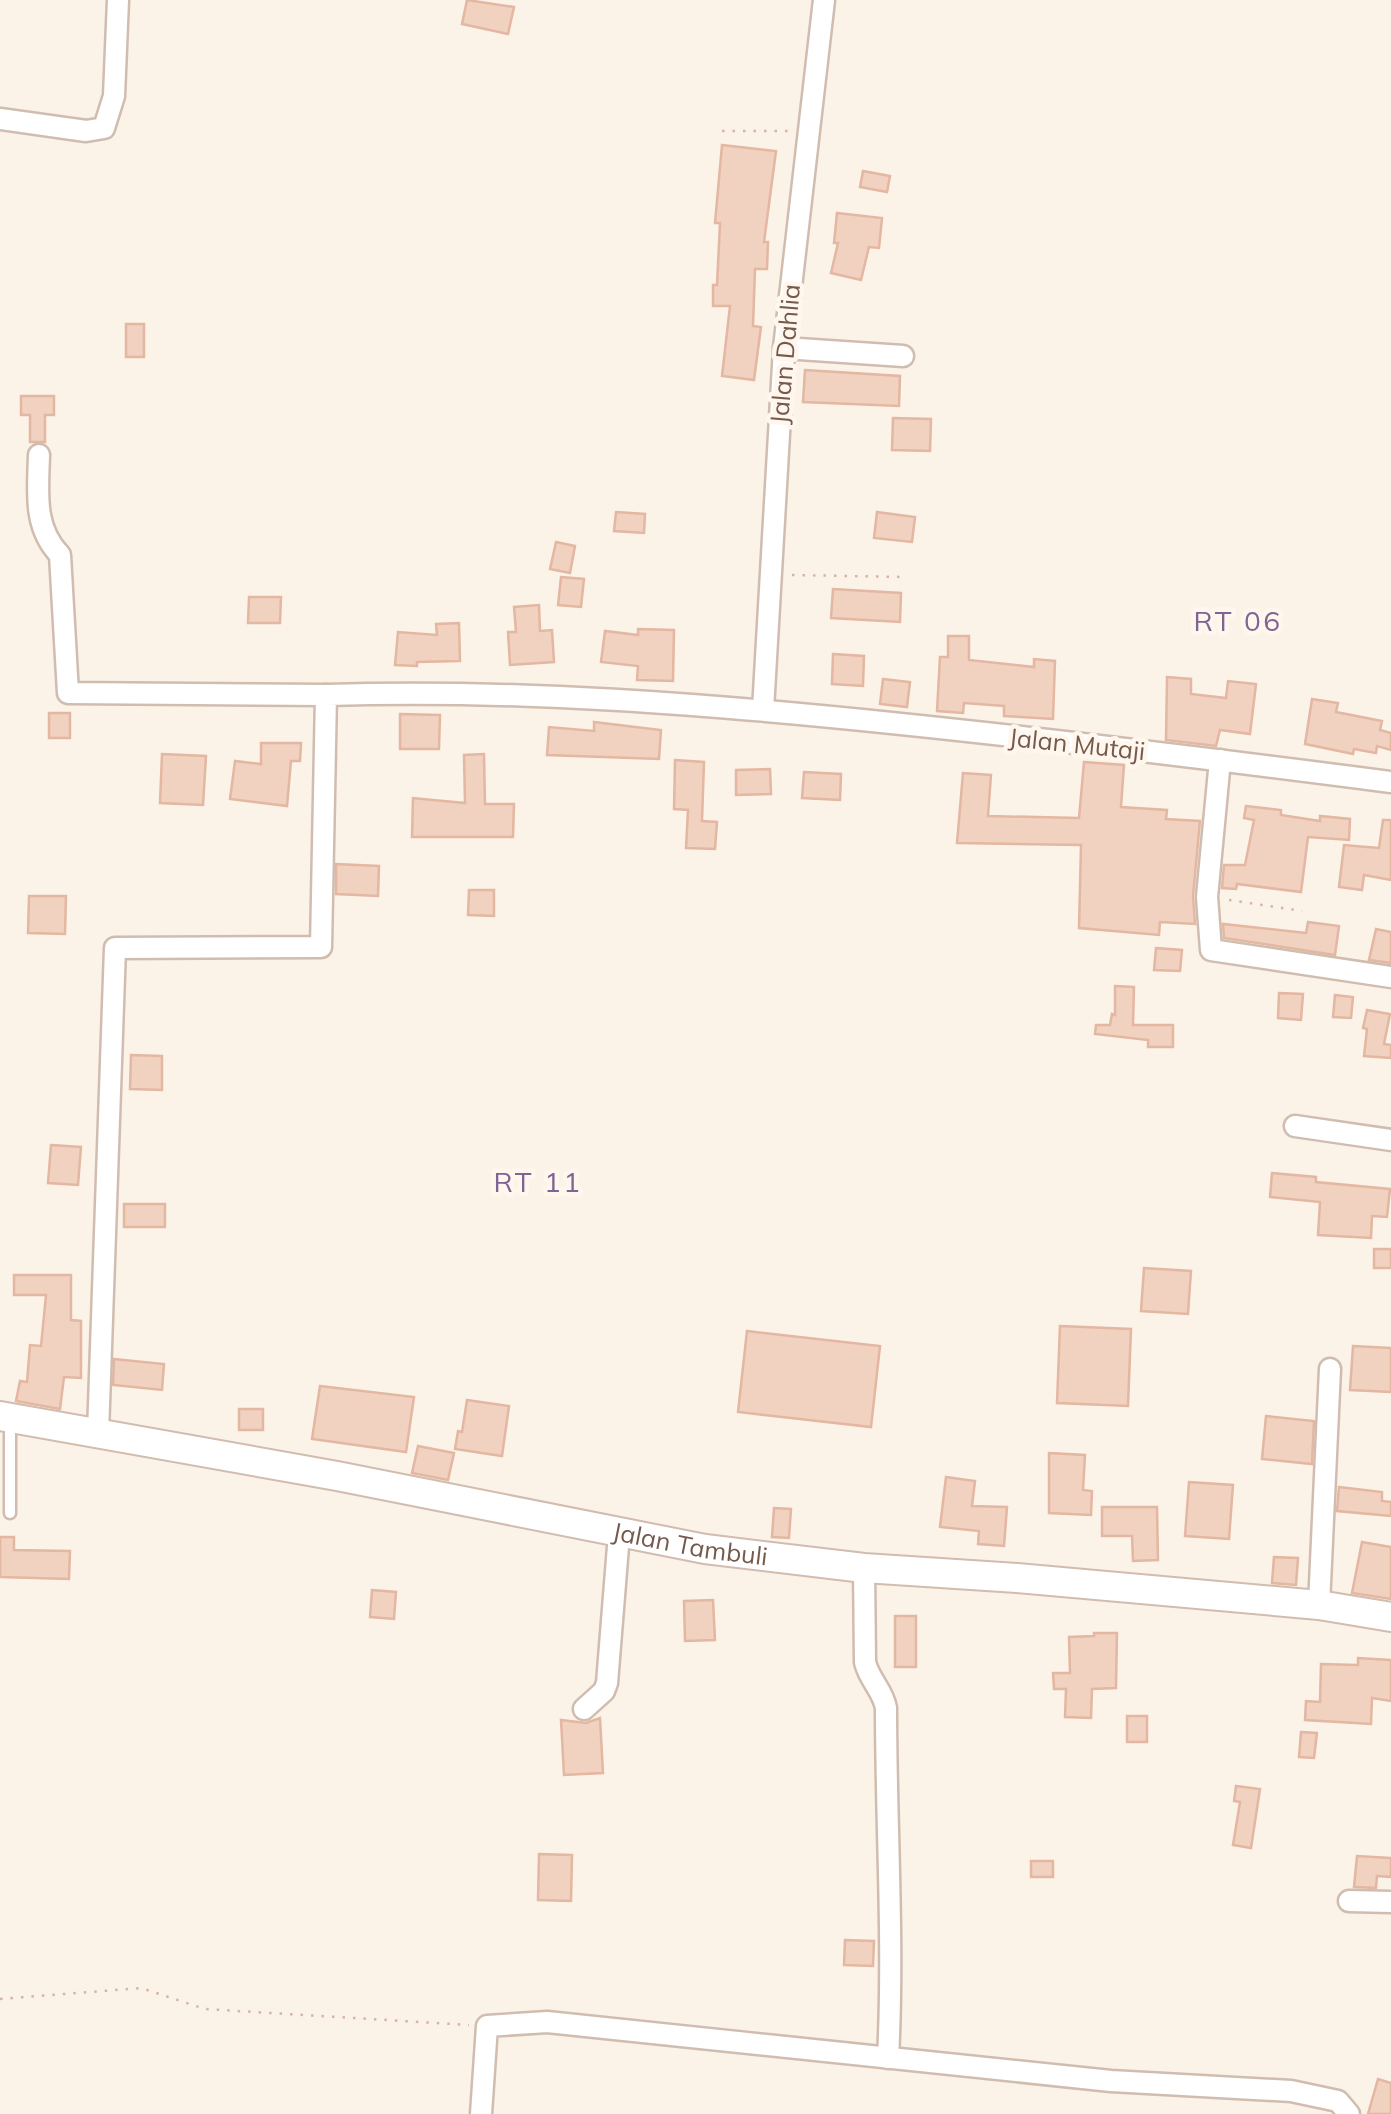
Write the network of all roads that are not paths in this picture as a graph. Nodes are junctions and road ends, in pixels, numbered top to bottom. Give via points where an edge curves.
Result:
1 (118, 0) edge
2 (824, 0) edge
3 (0, 119) edge
4 (784, 348) junction
5 (903, 356) dead end
6 (38, 455) dead end
7 (326, 695) junction
8 (762, 710) junction
9 (1220, 760) junction
10 (1391, 782) edge
11 (1391, 978) edge
12 (1296, 1126) dead end
13 (1391, 1140) edge
14 (1330, 1369) dead end
15 (5, 1418) edge
16 (98, 1433) junction
17 (10, 1513) dead end
18 (619, 1534) junction
19 (864, 1568) junction
20 (1319, 1605) junction
21 (1391, 1617) edge
22 (584, 1709) dead end
23 (1349, 1901) dead end
24 (1391, 1902) edge
25 (888, 2058) junction
26 (480, 2114) edge
27 (1349, 2114) edge

1 - 3 street via 107,126 86,132
2 - 4 street, Jalan Dahlia
4 - 5 street
4 - 8 street, Jalan Dahlia
6 - 7 street, Jalan Mutaji via 38,517 60,555 68,693
7 - 8 street, Jalan Mutaji via 551,694
7 - 16 street via 321,947 115,948
8 - 9 street, Jalan Mutaji
9 - 10 street, Jalan Mutaji
9 - 11 street via 1209,948
12 - 13 street
14 - 20 street
15 - 16 street, Jalan Tambuli
15 - 17 lane
16 - 18 street, Jalan Tambuli
18 - 19 street, Jalan Tambuli
18 - 22 street via 607,1683
19 - 20 street, Jalan Tambuli
19 - 25 street via 865,1662 886,1708
20 - 21 street, Jalan Tambuli
23 - 24 street
25 - 26 street via 576,2024 487,2026
25 - 27 street via 1291,2091 1338,2101

